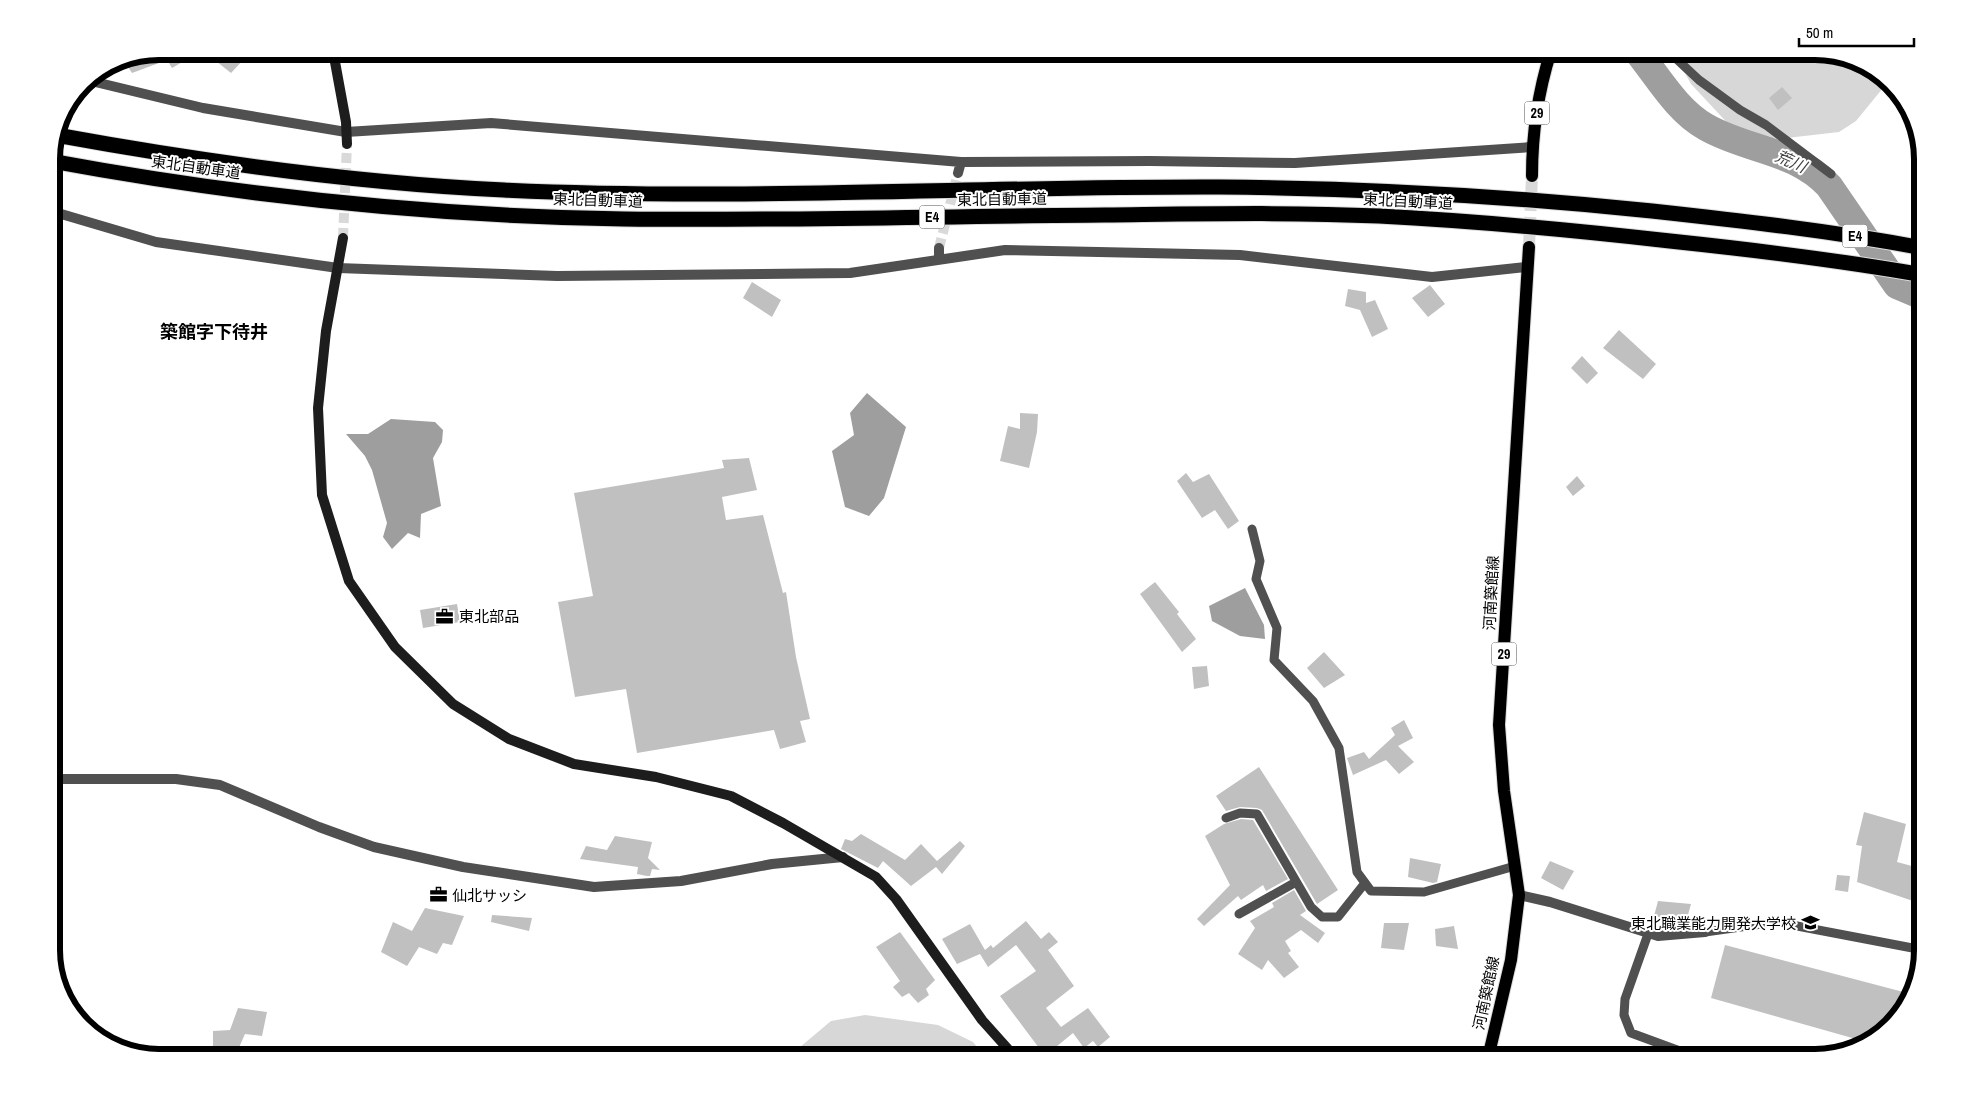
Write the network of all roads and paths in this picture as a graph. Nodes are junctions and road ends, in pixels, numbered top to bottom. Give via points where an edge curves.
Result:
1 (334, 60) edge
2 (1548, 60) edge
3 (1678, 60) edge
4 (97, 82) edge
5 (346, 132) junction
6 (63, 135) edge
7 (347, 144) tunnel mouth
8 (1532, 146) junction
9 (60, 162) edge
10 (961, 162) junction
11 (958, 173) tunnel mouth
12 (1831, 174) dead end
13 (1532, 176) tunnel mouth
14 (60, 213) edge
15 (344, 238) tunnel mouth
16 (1528, 247) tunnel mouth
17 (1914, 247) edge
18 (939, 248) tunnel mouth
19 (939, 259) junction
20 (1526, 267) junction
21 (338, 268) junction
22 (1914, 273) edge
23 (1252, 529) dead end
24 (60, 779) edge
25 (1226, 818) dead end
26 (843, 857) junction
27 (1515, 866) junction
28 (1296, 882) junction
29 (1365, 883) junction
30 (1519, 895) junction
31 (1239, 914) dead end
32 (1705, 932) joint
33 (1648, 934) junction
34 (1914, 948) edge
35 (1008, 1049) edge
36 (1490, 1049) edge
37 (1675, 1049) edge

1 - 5 street
2 - 8 main road, 29
3 - 12 lane via 1699,80 1740,110 1766,124
4 - 5 street via 203,108
5 - 7 street
5 - 10 street via 491,123
6 - 17 highway, 東北自動車道 / E4 via 196,159 358,178 501,190 620,193 1219,187 1378,190 1567,202 1795,226
8 - 10 street via 1295,164
8 - 13 main road, 29
9 - 22 highway, 東北自動車道 / E4 via 196,185 356,204 621,219 1221,213 1377,216 1566,230 1813,256
10 - 11 street
14 - 21 street via 156,242
15 - 21 street
16 - 20 main road, 河南築館線 / 29
18 - 19 street
19 - 20 street via 1005,250 1240,255 1432,277
19 - 21 street via 850,273 556,276
20 - 27 main road, 河南築館線 / 29 via 1500,725 1504,791
21 - 26 street via 326,331 318,408 322,495 349,580 395,647 452,704 509,739 574,764 656,777 731,796
23 - 29 lane via 1260,561 1256,579 1277,628 1274,660 1313,702 1339,748 1357,872
24 - 26 street via 176,779 220,785 319,828 374,847 464,867 594,887 681,881 772,864
25 - 28 lane via 1240,813 1258,814
26 - 35 street via 876,876 896,898 982,1020
27 - 29 lane via 1424,892 1371,891
27 - 30 main road, 河南築館線 / 29
28 - 29 lane via 1311,907 1322,917 1338,917
28 - 31 lane
30 - 33 street
30 - 36 main road, 河南築館線 / 29 via 1511,960
32 - 33 street
32 - 34 lane via 1776,922
33 - 37 lane via 1625,999 1624,1015 1631,1033

